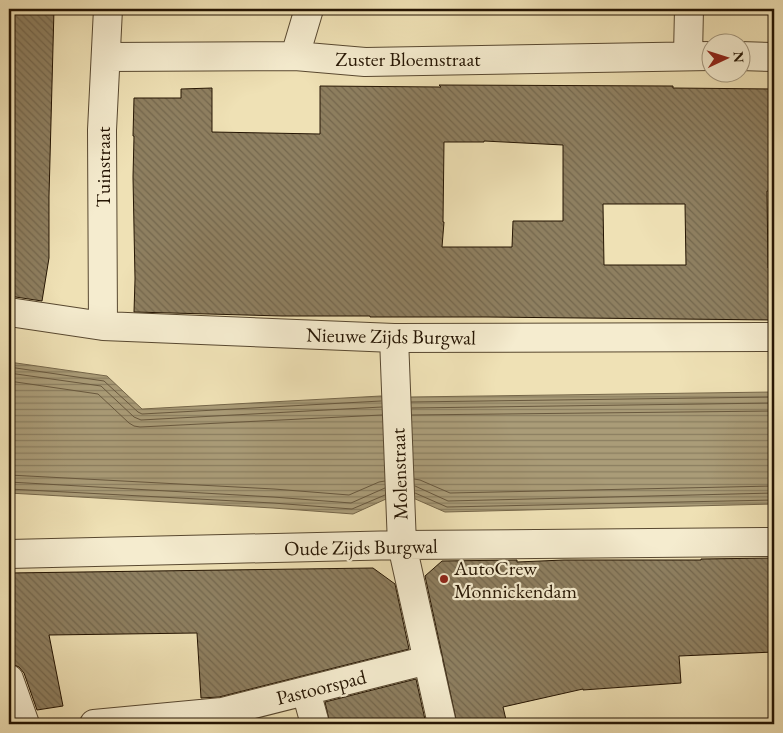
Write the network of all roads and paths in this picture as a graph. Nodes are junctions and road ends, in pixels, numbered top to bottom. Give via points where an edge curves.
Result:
1 (108, 9) edge
2 (309, 9) edge
3 (690, 9) edge
4 (295, 56) junction
5 (699, 56) edge
6 (750, 56) edge
7 (774, 56) edge
8 (106, 57) junction
9 (9, 312) edge
10 (103, 326) junction
11 (394, 338) junction
12 (774, 338) edge
13 (774, 542) edge
14 (402, 545) junction
15 (9, 554) edge
16 (428, 660) junction
17 (9, 679) edge
18 (306, 691) junction
19 (25, 724) edge
20 (94, 724) edge
21 (315, 724) edge
22 (442, 724) edge

1 - 8 street, Tuinstraat
2 - 4 street
3 - 5 street
4 - 5 street, Zuster Bloemstraat via 365,62
4 - 8 street, Zuster Bloemstraat
6 - 7 street
8 - 10 street, Tuinstraat via 102,130
9 - 10 street, Nieuwe Zijds Burgwal
10 - 11 street, Nieuwe Zijds Burgwal
11 - 12 street, Nieuwe Zijds Burgwal
11 - 14 street, Molenstraat
13 - 14 street, Oude Zijds Burgwal
14 - 15 street, Oude Zijds Burgwal
14 - 16 street, Molenstraat
16 - 18 street, Pastoorspad
16 - 22 street, Molenstraat
17 - 19 street
18 - 20 street, Pastoorspad via 222,712
18 - 21 street

